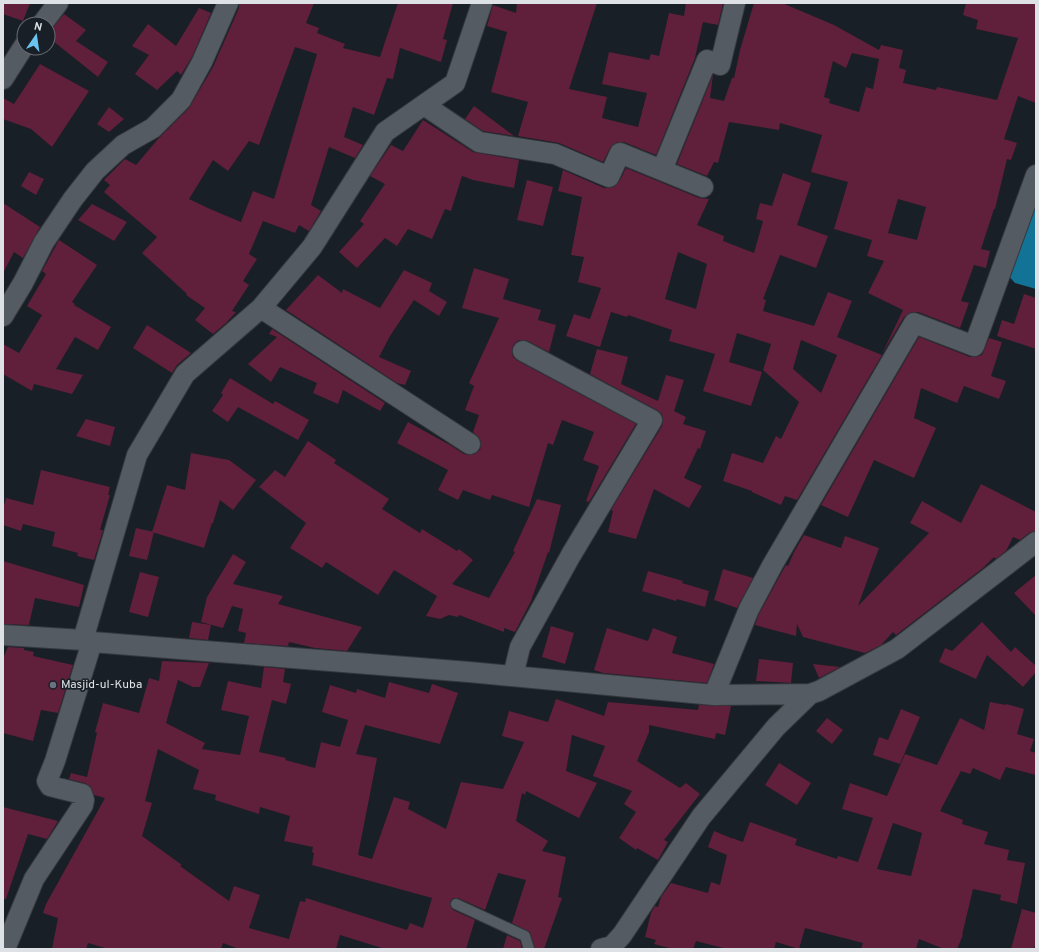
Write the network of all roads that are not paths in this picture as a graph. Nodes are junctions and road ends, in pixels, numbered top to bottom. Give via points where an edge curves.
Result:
1 (58, 3) edge
2 (228, 3) edge
3 (482, 3) edge
4 (735, 3) edge
5 (48, 16) edge
6 (18, 56) edge
7 (3, 79) edge
8 (424, 105) junction
9 (662, 170) junction
10 (1036, 175) edge
11 (702, 187) dead end
12 (261, 308) junction
13 (3, 316) edge
14 (523, 351) dead end
15 (470, 444) dead end
16 (1036, 542) edge
17 (3, 635) edge
18 (82, 640) junction
19 (513, 676) junction
20 (810, 694) junction
21 (714, 695) junction
22 (456, 904) dead end
23 (5, 949) edge
24 (529, 949) edge
25 (601, 949) edge

1 - 5 street
2 - 13 street via 202,62 181,100 153,128 123,145 95,171 44,242
3 - 8 street via 455,83
4 - 9 street via 720,65 707,60
6 - 7 street
8 - 9 street via 479,142 555,154 608,177 620,153
8 - 12 street via 385,132 312,248
9 - 11 street
10 - 21 street via 974,346 914,323 769,571 749,609
12 - 15 street
12 - 18 street via 185,374 138,455
14 - 19 street via 652,420 571,555 520,647
16 - 20 street via 897,649
17 - 18 street
18 - 19 street
18 - 23 street via 57,756 47,781 50,786 82,794 83,805 34,879
19 - 21 street
20 - 21 street
20 - 25 street via 776,726 701,817 622,935 612,946
22 - 24 lane via 525,936

